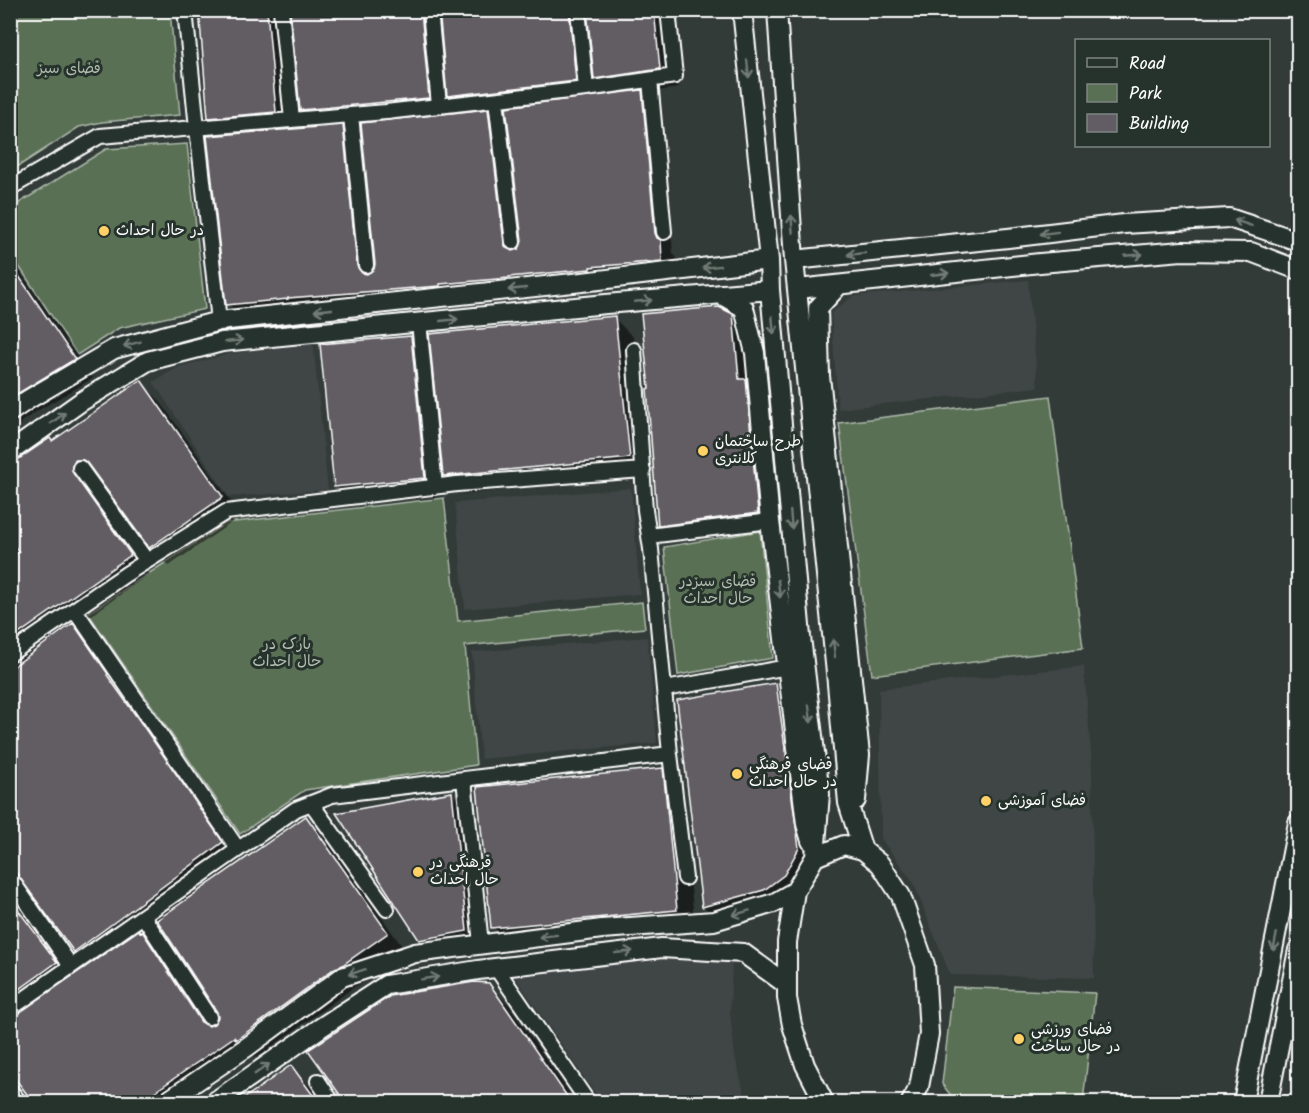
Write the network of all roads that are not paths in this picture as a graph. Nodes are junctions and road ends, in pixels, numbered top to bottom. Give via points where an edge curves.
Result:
1 (185, 10) edge
2 (281, 10) edge
3 (430, 10) edge
4 (578, 10) edge
5 (668, 10) edge
6 (742, 10) edge
7 (777, 10) edge
8 (650, 80) junction
9 (586, 89) junction
10 (496, 100) junction
11 (439, 105) junction
12 (351, 115) junction
13 (292, 120) junction
14 (197, 128) junction
15 (10, 188) edge
16 (664, 232) dead end
17 (1299, 241) edge
18 (513, 242) dead end
19 (769, 260) junction
20 (794, 260) junction
21 (366, 265) dead end
22 (1299, 270) edge
23 (839, 285) junction
24 (798, 289) junction
25 (770, 290) junction
26 (720, 294) junction
27 (219, 321) junction
28 (419, 322) junction
29 (634, 350) dead end
30 (779, 391) junction
31 (760, 411) junction
32 (10, 412) edge
33 (10, 452) edge
34 (80, 468) dead end
35 (643, 470) junction
36 (435, 487) junction
37 (771, 521) junction
38 (649, 536) junction
39 (147, 561) junction
40 (75, 610) junction
41 (10, 654) edge
42 (788, 667) junction
43 (665, 689) junction
44 (670, 754) junction
45 (464, 778) junction
46 (311, 803) junction
47 (1299, 823) edge
48 (854, 826) junction
49 (238, 849) junction
50 (863, 850) junction
51 (815, 857) junction
52 (10, 878) edge
53 (685, 878) dead end
54 (795, 891) junction
55 (387, 909) dead end
56 (143, 916) junction
57 (481, 944) junction
58 (1299, 950) edge
59 (71, 966) junction
60 (496, 968) junction
61 (787, 985) junction
62 (10, 1009) edge
63 (210, 1017) dead end
64 (318, 1081) dead end
65 (10, 1090) edge
66 (920, 1097) edge
67 (19, 1102) edge
68 (166, 1102) edge
69 (214, 1102) edge
70 (332, 1102) edge
71 (588, 1102) edge
72 (824, 1102) edge
73 (1243, 1102) edge
74 (1268, 1102) edge

1 - 14 street
2 - 13 street
3 - 11 street
4 - 9 street
5 - 8 street via 675,76
6 -> 19 street
20 -> 7 street
8 - 9 street
8 - 16 street
9 - 10 street
10 - 11 street
10 - 18 street
11 - 12 street
12 - 13 street
12 - 21 street
13 - 14 street
14 - 15 street via 100,136
14 - 27 street
17 -> 20 street via 1229,218 1124,224
19 - 25 street
19 -> 27 street
20 - 24 street
23 -> 22 street via 1182,250 1251,252
23 - 24 street
23 - 48 street via 818,308 820,376 860,755
48 -> 24 street via 848,802
25 - 26 street
25 -> 30 street
28 -> 26 street
26 - 31 street via 744,308 755,353
27 -> 32 street via 114,349
33 -> 28 street via 82,401 148,362 222,342
28 - 36 street
29 - 35 street
30 - 31 street
30 -> 51 street via 801,637 820,794
31 - 37 street
34 - 39 street
35 - 36 street
35 - 38 street
36 - 39 street via 226,512
37 - 38 street
37 -> 42 street
38 - 43 street
39 - 40 street
40 - 41 street
40 - 49 street
42 - 43 street
42 - 51 street via 806,824
43 - 44 street
44 - 45 street
44 - 53 street
45 - 46 street via 332,795
45 - 57 street
46 - 49 street
46 - 55 street
47 -> 73 street
48 - 50 street
49 - 56 street
50 - 51 street via 844,845
50 - 66 street via 880,864 901,896 925,965 929,1034
51 - 54 street
52 - 59 street
54 -> 57 street via 774,903 714,921 602,929
54 - 61 street via 787,942
56 - 59 street
56 - 63 street
57 -> 68 street via 415,953 342,976
58 - 74 street
59 - 62 street
60 -> 61 street via 662,948 743,953
69 -> 60 street via 386,985
60 - 71 street
61 - 72 street via 792,1025 805,1065
64 - 70 street
65 - 67 street

